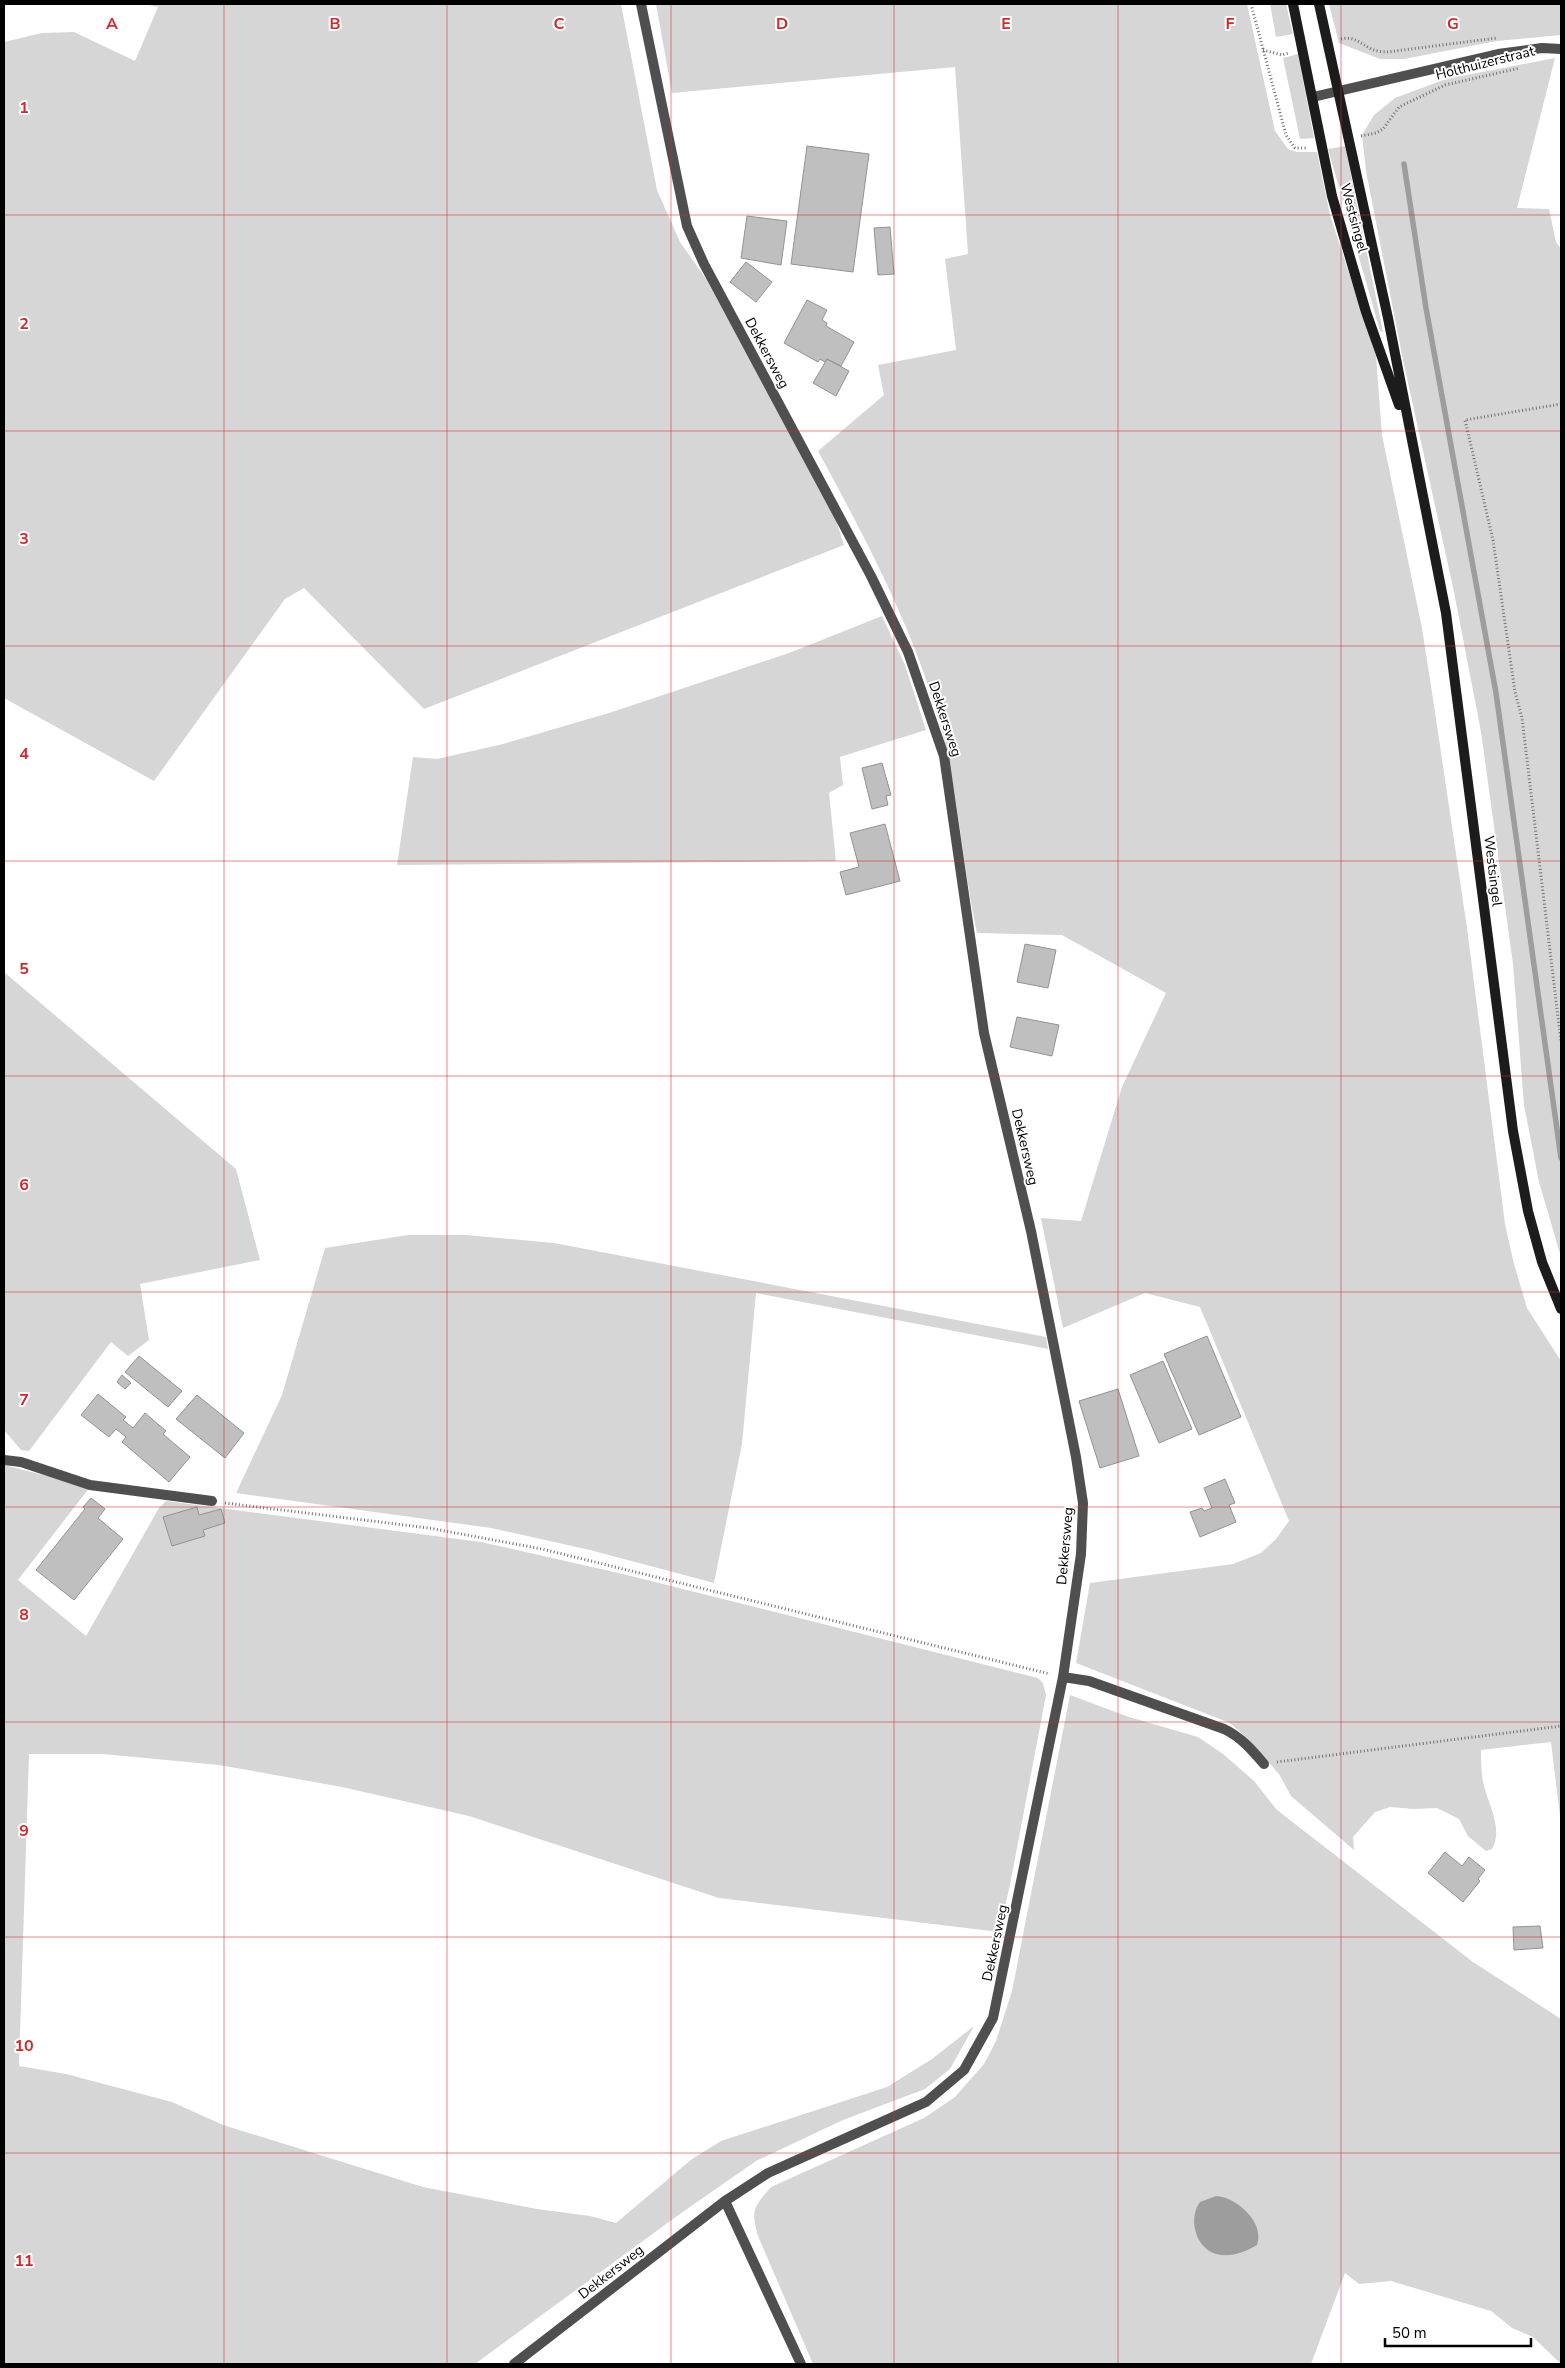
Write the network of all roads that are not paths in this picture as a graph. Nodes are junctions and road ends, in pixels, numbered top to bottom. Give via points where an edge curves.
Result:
1 (641, 4) edge
2 (1293, 4) edge
3 (1319, 4) edge
4 (1561, 49) edge
5 (1340, 90) junction
6 (1313, 97) junction
7 (1410, 434) junction
8 (1561, 1309) edge
9 (4, 1460) edge
10 (212, 1501) road end
11 (1063, 1677) junction
12 (1264, 1764) road end
13 (725, 2201) junction
14 (514, 2364) edge
15 (801, 2364) edge

1 - 11 street, Dekkersweg via 687,226 908,652 944,756 984,1033 1031,1232 1083,1503 1081,1554
2 - 6 main road, Westsingel
3 - 5 main road, Westsingel
4 - 5 street, Holthuizerstraat via 1542,48 1498,54
5 - 6 street, Holthuizerstraat
5 - 7 main road, Westsingel
6 - 7 main road, Westsingel via 1332,196 1366,312
7 - 8 main road, Westsingel via 1446,613 1513,1131 1528,1211 1542,1262
9 - 10 street via 21,1462 90,1485
11 - 12 street via 1090,1681 1224,1729 1247,1745
11 - 13 street, Dekkersweg via 993,2018 964,2070 926,2102 768,2173
13 - 14 street, Dekkersweg
13 - 15 street

